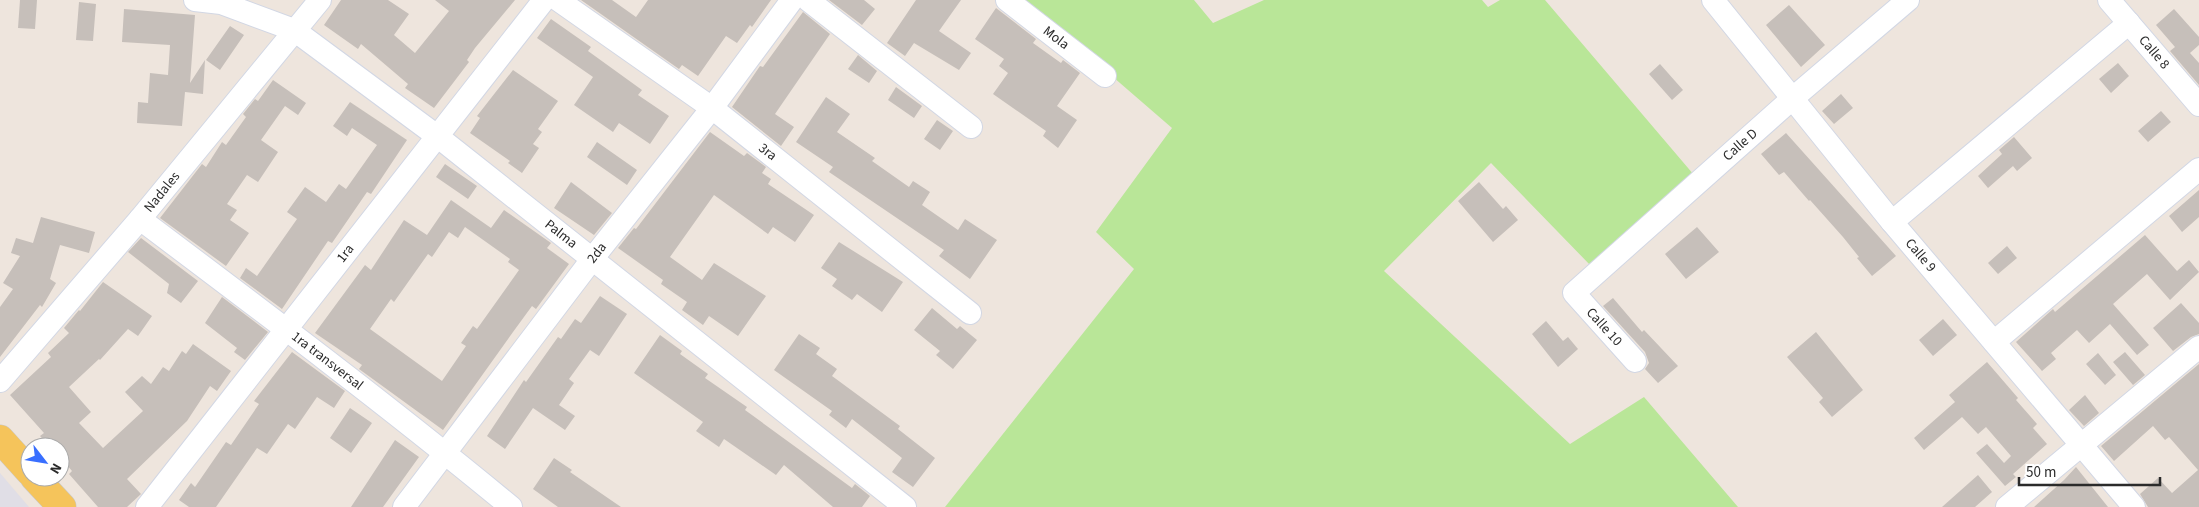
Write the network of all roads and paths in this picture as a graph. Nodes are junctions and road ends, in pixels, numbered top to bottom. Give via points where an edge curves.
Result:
1 (195, 0) edge
2 (320, 0) edge
3 (544, 0) edge
4 (558, 0) edge
5 (792, 0) edge
6 (808, 0) edge
7 (1007, 0) edge
8 (1713, 0) edge
9 (1908, 0) edge
10 (2109, 0) edge
11 (221, 2) edge
12 (2129, 23) junction
13 (294, 30) junction
14 (1105, 76) dead end
15 (1793, 98) junction
16 (2199, 105) edge
17 (712, 108) junction
18 (971, 127) dead end
19 (437, 136) junction
20 (2199, 169) edge
21 (140, 219) junction
22 (1892, 222) junction
23 (593, 258) junction
24 (1574, 293) joint
25 (970, 313) dead end
26 (286, 329) junction
27 (1994, 342) junction
28 (2199, 347) edge
29 (1635, 361) dead end
30 (0, 381) edge
31 (0, 439) edge
32 (2081, 444) junction
33 (446, 453) junction
34 (20, 461) edge
35 (43, 487) edge
36 (62, 507) edge
37 (147, 507) edge
38 (404, 507) edge
39 (511, 507) edge
40 (905, 507) edge
41 (2007, 507) edge
42 (2134, 507) edge

1 - 11 street, Palma
2 - 13 street, Nadales
3 - 19 street, 1ra
4 - 17 street, 3ra
5 - 17 street, 2da
6 - 18 street
7 - 14 street, Mola
8 - 15 street, Calle 9
9 - 15 street, Calle D
10 - 12 street, Calle 8
11 - 13 street, Palma
12 - 16 street, Calle 8
12 - 22 street
13 - 19 street, Palma
13 - 21 street, Nadales
15 - 22 street, Calle 9
15 - 24 street, Calle D
17 - 23 street, 2da
17 - 25 street, 3ra
19 - 23 street, Palma
19 - 26 street, 1ra
20 - 27 street
21 - 26 street, 1ra transversal
21 - 30 street, Nadales
22 - 27 street, Calle 9
23 - 33 street, 2da
23 - 40 street, Palma
24 - 29 street, Calle 10
26 - 33 street, 1ra transversal
26 - 37 street, 1ra
27 - 32 street, Calle 9
28 - 32 street
31 - 34 main road
32 - 41 street
32 - 42 street, Calle 9
33 - 38 street, 2da
33 - 39 street, 1ra transversal
35 - 36 main road

